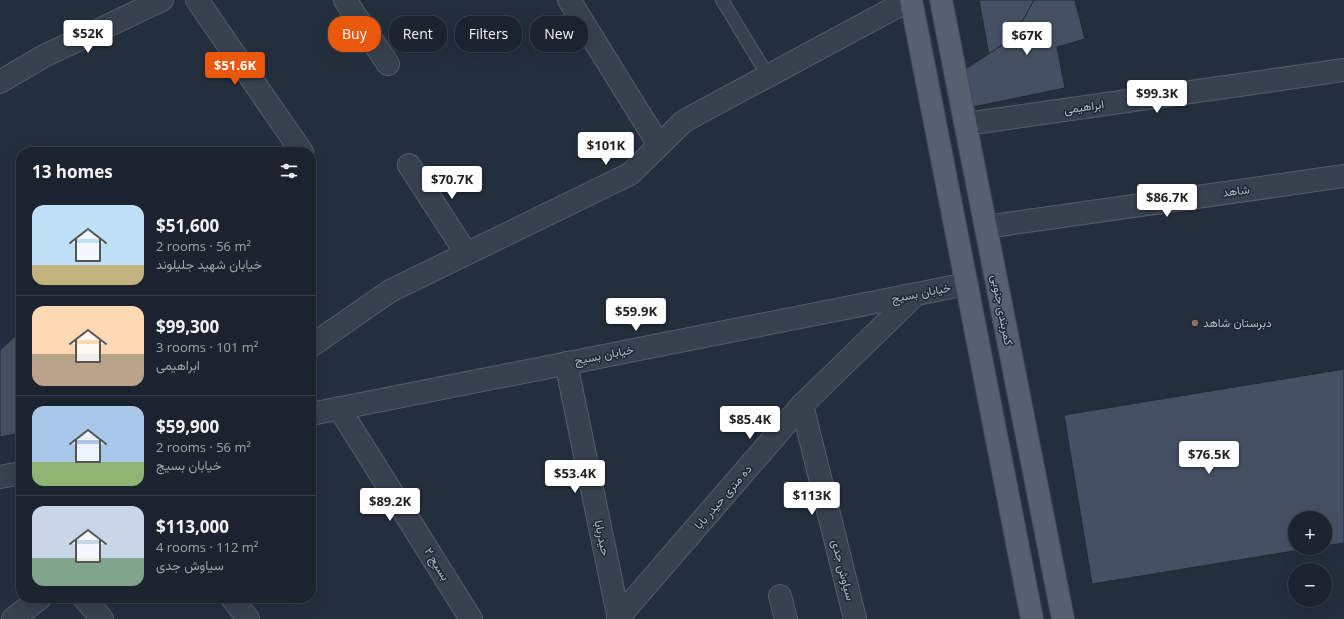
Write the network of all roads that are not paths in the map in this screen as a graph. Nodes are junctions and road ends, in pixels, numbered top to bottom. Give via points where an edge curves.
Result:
1 (162, 0) edge
2 (197, 0) edge
3 (346, 0) edge
4 (569, 0) edge
5 (722, 0) edge
6 (910, 0) edge
7 (941, 0) edge
8 (388, 64) dead end
9 (1344, 70) edge
10 (768, 76) junction
11 (0, 82) edge
12 (966, 124) junction
13 (659, 144) junction
14 (299, 147) edge
15 (410, 165) dead end
16 (1344, 176) edge
17 (986, 227) junction
18 (956, 232) junction
19 (466, 254) junction
20 (996, 278) junction
21 (967, 284) junction
22 (916, 294) junction
23 (316, 342) edge
24 (566, 363) junction
25 (802, 405) junction
26 (339, 408) junction
27 (316, 413) edge
28 (16, 474) edge
29 (0, 477) edge
30 (1039, 496) junction
31 (1010, 503) junction
32 (780, 596) dead end
33 (34, 603) edge
34 (88, 603) edge
35 (236, 603) edge
36 (618, 618) edge
37 (13, 619) edge
38 (102, 619) edge
39 (248, 619) edge
40 (471, 619) edge
41 (786, 619) edge
42 (855, 619) edge
43 (1032, 619) edge
44 (1063, 619) edge

1 - 11 street via 44,56
2 - 14 street
3 - 8 street
4 - 13 street
5 - 10 lane
6 - 10 street
6 - 18 main road
7 - 12 main road, کمربندی جنوبی
9 - 12 street, ابراهیمی
10 - 13 street via 684,121
12 - 17 main road, کمربندی جنوبی
13 - 19 street via 630,174
15 - 19 street
16 - 17 street, شاهد
17 - 18 main road
17 - 20 main road, کمربندی جنوبی
18 - 21 main road
19 - 23 street via 390,290
20 - 21 main road
20 - 30 main road, کمربندی جنوبی
21 - 22 street, خیابان بسیج
21 - 31 main road
22 - 24 street, خیابان بسیج
22 - 25 street, ده متری حیدر بابا
24 - 26 street, خیابان بسیج
24 - 36 street, حیدربابا
25 - 36 street, ده متری حیدر بابا
25 - 42 street, سیاوش جدی
26 - 27 street, خیابان بسیج
26 - 40 street, بسیج ۲
28 - 29 street
30 - 31 main road
30 - 44 main road, کمربندی جنوبی
31 - 43 main road
32 - 41 street
33 - 37 street
34 - 38 street
35 - 39 street

